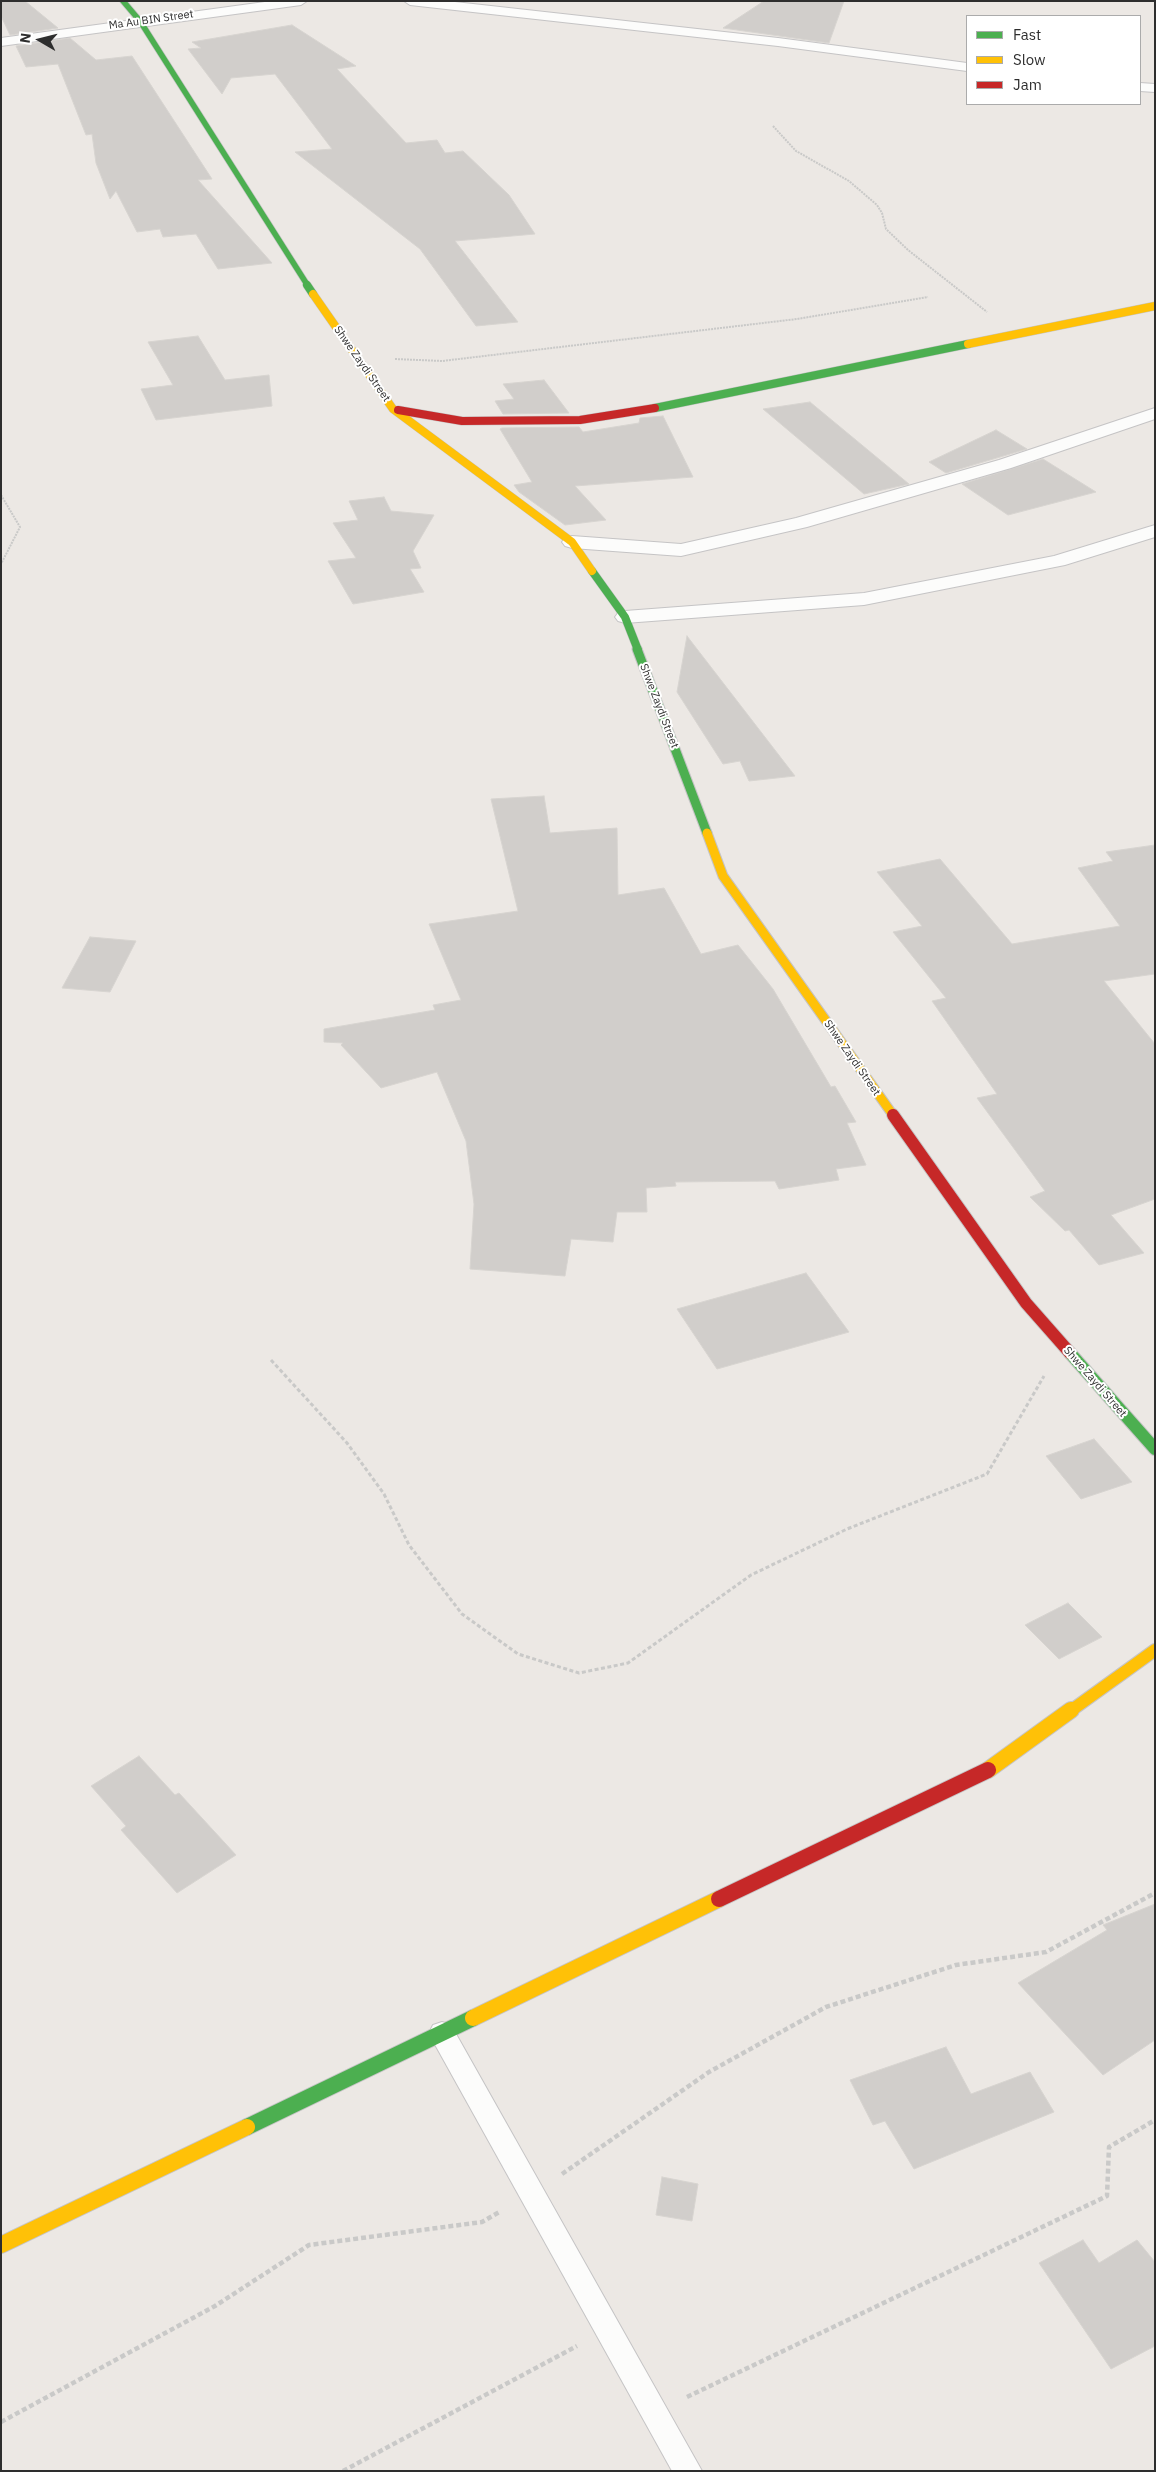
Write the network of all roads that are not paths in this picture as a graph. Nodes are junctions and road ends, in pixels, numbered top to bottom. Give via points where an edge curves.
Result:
1 (123, 1) edge
2 (301, 1) edge
3 (410, 1) edge
4 (140, 21) junction
5 (1, 42) edge
6 (966, 66) edge
7 (1141, 86) edge
8 (1155, 88) edge
9 (1155, 306) edge
10 (393, 409) junction
11 (1155, 413) edge
12 (1155, 531) edge
13 (572, 542) junction
14 (626, 616) junction
15 (1155, 1449) edge
16 (1155, 1650) edge
17 (442, 2033) junction
18 (1, 2245) edge
19 (688, 2471) edge

1 - 4 street, Shwe Zaydi Street
2 - 4 street, Ma Au BIN Street
3 - 6 street
4 - 5 street, Ma Au BIN Street
4 - 10 street, Shwe Zaydi Street via 319,304
7 - 8 street
9 - 10 street via 642,411 580,420 462,421
10 - 13 street, Shwe Zaydi Street
11 - 13 street via 1004,464 800,523 681,550
12 - 14 street via 1058,561 864,599
13 - 14 street, Shwe Zaydi Street
14 - 15 street, Shwe Zaydi Street via 723,876 1026,1304
16 - 17 street via 992,1768
17 - 18 street
17 - 19 lane

